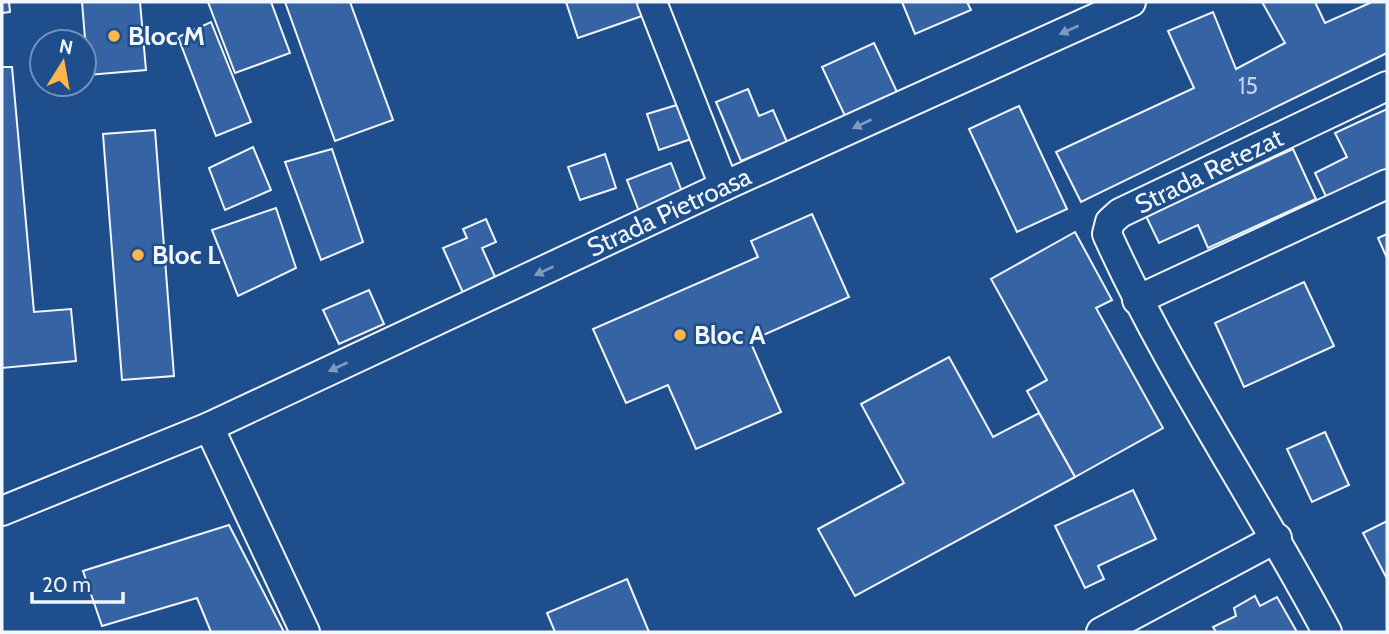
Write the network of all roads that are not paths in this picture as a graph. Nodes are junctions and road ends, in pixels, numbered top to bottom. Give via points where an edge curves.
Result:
1 (652, 2) edge
2 (1131, 2) edge
3 (1387, 86) edge
4 (1387, 184) edge
5 (724, 186) junction
6 (1137, 300) junction
7 (209, 428) junction
8 (2, 511) edge
9 (1277, 538) junction
10 (305, 632) edge
11 (1101, 632) edge
12 (1327, 632) edge

1 - 5 street
2 -> 5 street, Strada Pietroasa
3 - 6 street, Strada Retezat via 1120,213 1107,233
4 - 6 street
5 -> 7 street, Strada Pietroasa
6 - 9 street, Strada Retezat
7 - 8 street, Strada Pietroasa
7 - 10 street
9 - 11 street
9 - 12 street, Strada Retezat

